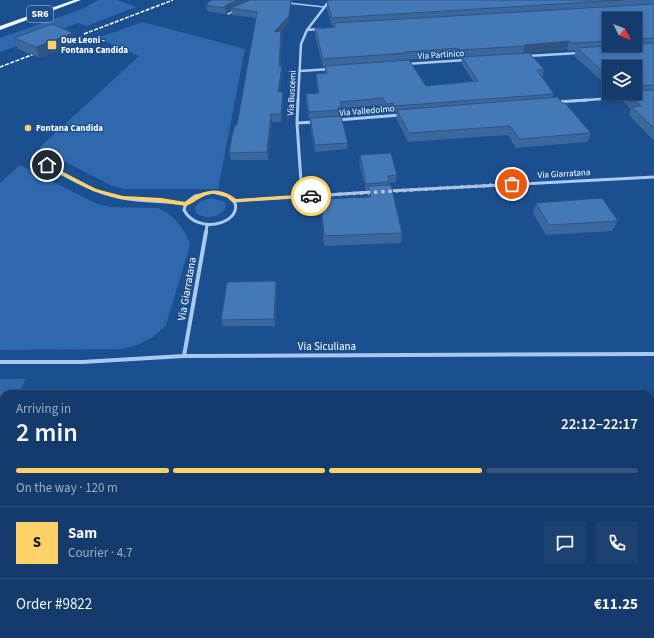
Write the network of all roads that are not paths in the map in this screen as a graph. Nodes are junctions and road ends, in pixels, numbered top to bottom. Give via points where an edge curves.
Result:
1 (79, 0) edge
2 (330, 0) edge
3 (282, 2) edge
4 (324, 7) junction
5 (235, 10) edge
6 (228, 14) edge
7 (0, 28) edge
8 (322, 29) edge
9 (307, 30) junction
10 (583, 52) edge
11 (520, 56) edge
12 (473, 60) edge
13 (402, 64) edge
14 (332, 69) edge
15 (300, 71) junction
16 (602, 98) edge
17 (551, 103) edge
18 (408, 114) edge
19 (337, 120) edge
20 (321, 121) edge
21 (297, 123) junction
22 (35, 159) dead end
23 (654, 176) edge
24 (387, 191) edge
25 (379, 192) edge
26 (302, 196) junction
27 (234, 201) junction
28 (186, 204) junction
29 (207, 225) junction
30 (654, 354) edge
31 (184, 356) junction
32 (0, 362) edge

1 - 7 main road, SR6
2 - 4 street, Via Buscemi
3 - 4 lane
4 - 9 street, Via Buscemi
5 - 6 lane
8 - 9 street
9 - 15 street, Via Buscemi via 301,44
10 - 11 street
12 - 13 street, Via Partinico
14 - 15 street
15 - 21 street, Via Buscemi
16 - 17 street
18 - 19 street, Via Valledolmo
20 - 21 street
21 - 26 street, Via Buscemi
22 - 28 street via 81,184 108,194 122,198
23 - 24 street, Via Giarratana
25 - 26 street
26 - 27 street
27 - 28 street via 227,195 214,192 199,195
27 - 29 street via 235,210 230,217 222,222
28 - 29 street via 184,214 188,219 197,224
29 - 31 street, Via Giarratana
30 - 31 street, Via Siculiana
31 - 32 street, Via Siculiana via 82,362

